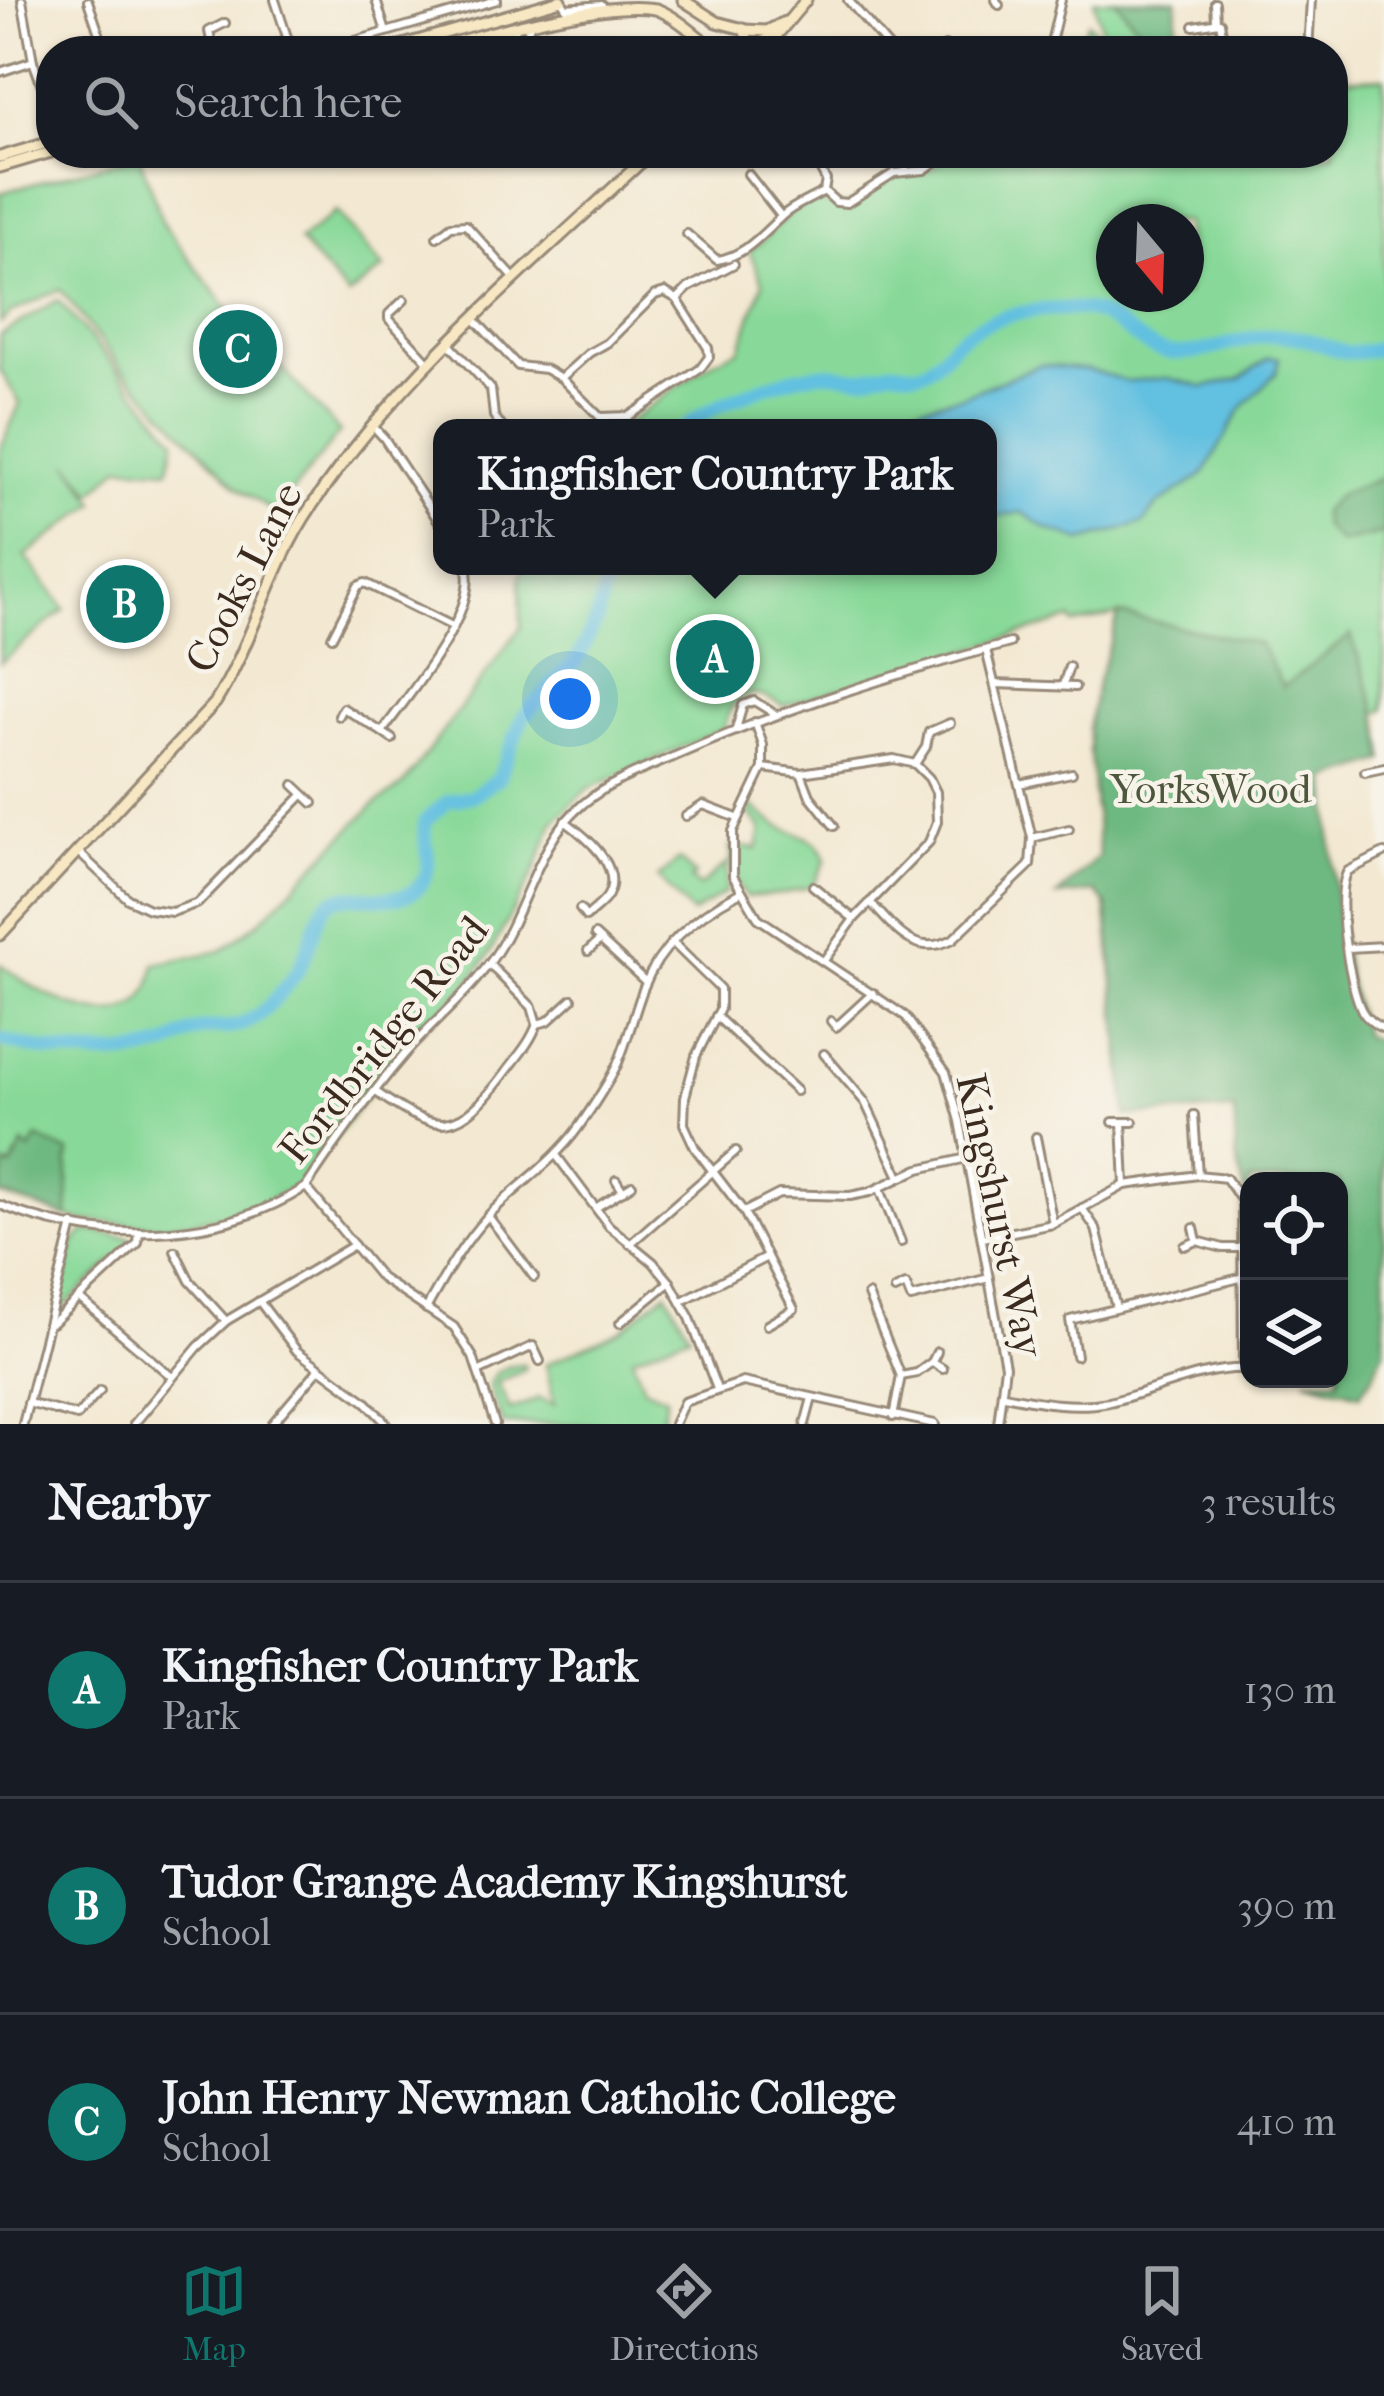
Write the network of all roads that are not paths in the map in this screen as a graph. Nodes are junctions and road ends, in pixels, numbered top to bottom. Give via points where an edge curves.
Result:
1 (22, 0) edge
2 (275, 0) edge
3 (376, 0) edge
4 (497, 0) edge
5 (561, 0) edge
6 (683, 0) edge
7 (806, 0) edge
8 (848, 0) edge
9 (1061, 0) edge
10 (1311, 0) edge
11 (88, 1) edge
12 (1215, 3) edge
13 (602, 5) junction
14 (792, 16) junction
15 (534, 19) junction
16 (1216, 20) junction
17 (225, 23) dead end
18 (728, 25) junction
19 (1194, 26) dead end
20 (504, 27) junction
21 (745, 30) junction
22 (386, 32) junction
23 (100, 36) edge
24 (209, 36) edge
25 (287, 36) edge
26 (372, 36) edge
27 (435, 36) edge
28 (474, 36) edge
29 (519, 36) edge
30 (526, 36) edge
31 (697, 36) edge
32 (719, 36) edge
33 (745, 36) edge
34 (776, 36) edge
35 (879, 36) edge
36 (1053, 36) edge
37 (1223, 36) edge
38 (1309, 36) edge
39 (33, 61) junction
40 (36, 69) edge
41 (0, 72) edge
42 (36, 147) edge
43 (36, 156) edge
44 (0, 158) edge
45 (0, 167) edge
46 (635, 168) edge
47 (820, 168) edge
48 (927, 168) edge
49 (906, 170) joint
50 (748, 174) dead end
51 (757, 184) junction
52 (824, 191) junction
53 (749, 192) dead end
54 (781, 216) junction
55 (688, 234) dead end
56 (437, 237) dead end
57 (734, 264) dead end
58 (515, 280) junction
59 (677, 299) junction
60 (404, 300) dead end
61 (474, 319) junction
62 (448, 344) junction
63 (709, 356) junction
64 (719, 357) dead end
65 (429, 363) junction
66 (560, 377) junction
67 (496, 419) edge
68 (372, 425) junction
69 (433, 512) edge
70 (466, 575) edge
71 (452, 626) junction
72 (332, 637) dead end
73 (1010, 644) dead end
74 (986, 650) junction
75 (1069, 667) dead end
76 (995, 684) junction
77 (1063, 685) junction
78 (1075, 687) dead end
79 (775, 714) junction
80 (339, 716) dead end
81 (755, 722) junction
82 (950, 723) dead end
83 (736, 730) junction
84 (382, 732) junction
85 (392, 739) dead end
86 (915, 764) junction
87 (1384, 768) edge
88 (763, 769) junction
89 (1365, 772) dead end
90 (801, 773) junction
91 (1072, 773) dead end
92 (1019, 784) junction
93 (294, 785) dead end
94 (303, 795) junction
95 (313, 803) dead end
96 (686, 816) dead end
97 (737, 818) junction
98 (565, 821) junction
99 (834, 826) dead end
100 (1070, 829) dead end
101 (1032, 838) junction
102 (76, 851) junction
103 (1384, 853) edge
104 (813, 886) dead end
105 (740, 893) junction
106 (871, 902) junction
107 (580, 909) dead end
108 (854, 919) junction
109 (0, 935) edge
110 (672, 942) junction
111 (1384, 946) edge
112 (1348, 948) junction
113 (588, 951) dead end
114 (825, 960) junction
115 (489, 964) junction
116 (646, 982) junction
117 (873, 992) junction
118 (572, 999) dead end
119 (716, 1016) junction
120 (831, 1021) dead end
121 (537, 1024) junction
122 (1384, 1028) edge
123 (824, 1054) dead end
124 (796, 1090) dead end
125 (375, 1091) junction
126 (1194, 1115) dead end
127 (1133, 1122) dead end
128 (1036, 1138) dead end
129 (736, 1151) dead end
130 (556, 1155) junction
131 (967, 1158) junction
132 (716, 1173) junction
133 (1198, 1175) junction
134 (900, 1177) junction
135 (616, 1180) dead end
136 (632, 1185) dead end
137 (1125, 1185) junction
138 (305, 1187) junction
139 (880, 1189) junction
140 (623, 1191) junction
141 (1240, 1197) edge
142 (0, 1205) edge
143 (597, 1208) junction
144 (1082, 1208) junction
145 (744, 1212) junction
146 (488, 1216) junction
147 (1053, 1224) junction
148 (73, 1226) junction
149 (1194, 1228) dead end
150 (139, 1232) junction
151 (982, 1238) junction
152 (1197, 1240) junction
153 (901, 1242) dead end
154 (630, 1244) junction
155 (354, 1245) junction
156 (1185, 1246) dead end
157 (1240, 1247) edge
158 (175, 1251) dead end
159 (767, 1258) junction
160 (534, 1277) dead end
161 (989, 1277) junction
162 (1240, 1278) edge
163 (670, 1282) junction
164 (895, 1290) dead end
165 (868, 1295) dead end
166 (911, 1298) junction
167 (80, 1299) junction
168 (260, 1300) junction
169 (682, 1301) junction
170 (901, 1303) dead end
171 (426, 1309) junction
172 (1116, 1309) junction
173 (794, 1310) junction
174 (805, 1310) dead end
175 (226, 1321) junction
176 (620, 1323) dead end
177 (772, 1324) dead end
178 (50, 1325) junction
179 (937, 1352) dead end
180 (1076, 1355) dead end
181 (540, 1361) dead end
182 (932, 1363) junction
183 (943, 1369) dead end
184 (318, 1370) junction
185 (1240, 1370) edge
186 (478, 1372) junction
187 (901, 1376) junction
188 (172, 1377) junction
189 (717, 1389) junction
190 (100, 1391) dead end
191 (1004, 1394) junction
192 (812, 1398) junction
193 (28, 1403) junction
194 (893, 1417) junction
195 (924, 1423) edge
196 (23, 1424) edge
197 (134, 1424) edge
198 (272, 1424) edge
199 (387, 1424) edge
200 (494, 1424) edge
201 (674, 1424) edge
202 (805, 1424) edge
203 (935, 1424) edge
204 (998, 1424) edge

1 - 39 street
2 - 25 street
3 - 22 street
4 - 22 street
5 - 13 street via 566,8
5 - 27 street
6 - 18 street
7 - 14 street
8 - 35 street
9 - 36 street
10 - 38 street
11 - 23 street
12 - 16 street
13 - 15 street
13 - 31 street via 659,10
14 - 21 street via 767,32
14 - 34 street
15 - 20 street
15 - 30 street
16 - 19 street
16 - 37 street
17 - 24 street
18 - 21 street
18 - 32 street
20 - 28 street
20 - 29 street
21 - 33 street
22 - 26 street
39 - 40 street
39 - 41 street
42 - 44 street
43 - 45 street
46 - 58 street, Cooks Lane
47 - 52 street
48 - 49 street
49 - 52 street via 847,203
50 - 51 street
51 - 53 street
51 - 54 street
52 - 54 street
54 - 55 street via 757,243 717,260
56 - 58 street via 466,225
57 - 59 street
58 - 61 street, Cooks Lane
59 - 63 street
59 - 66 street via 655,295
60 - 65 street via 389,319
61 - 62 street, Cooks Lane
61 - 66 street via 518,366
62 - 65 street, Cooks Lane
62 - 67 street via 491,388
63 - 64 street
63 - 66 street via 623,417 600,417
65 - 68 street, Cooks Lane
68 - 69 street
68 - 102 street, Cooks Lane via 299,525 215,703
70 - 71 street
71 - 72 street via 365,583
71 - 84 street
73 - 74 street, Fordbridge Road
74 - 76 street
74 - 79 street, Fordbridge Road
75 - 77 street
76 - 77 street
76 - 92 street
77 - 78 street
79 - 81 street, Fordbridge Road
79 - 83 street via 754,701 743,705
80 - 84 street via 343,708
81 - 83 street, Fordbridge Road
81 - 88 street
82 - 86 street via 929,732
83 - 98 street, Fordbridge Road via 596,795
84 - 85 street
86 - 90 street via 874,759
86 - 106 street via 936,792 937,823 914,861
87 - 89 street
88 - 90 street
88 - 97 street
90 - 99 street
91 - 92 street
92 - 101 street
93 - 94 street
94 - 95 street
94 - 102 street via 186,909 141,906
96 - 97 street via 703,805
97 - 105 street via 730,860
98 - 107 street via 611,873 607,897 586,916
98 - 115 street, Fordbridge Road
100 - 101 street
101 - 106 street via 1023,874 939,946 908,942
102 - 109 street, Cooks Lane
103 - 112 street via 1358,863 1342,881
104 - 108 street
105 - 110 street
105 - 114 street, Kingshurst Way via 758,918
106 - 108 street
108 - 114 street
110 - 116 street
110 - 119 street via 716,982
111 - 112 street
112 - 122 street via 1363,1013
113 - 116 street via 597,938
114 - 117 street, Kingshurst Way
115 - 121 street via 532,1007
115 - 125 street, Fordbridge Road
116 - 130 street via 617,1064
117 - 120 street via 836,1027
117 - 131 street, Kingshurst Way via 905,1016 946,1072
118 - 121 street
119 - 124 street
119 - 132 street via 682,1113 688,1136
121 - 125 street via 470,1115 428,1122
123 - 134 street via 865,1102
125 - 138 street, Fordbridge Road
126 - 133 street
127 - 137 street via 1117,1122
128 - 147 street
129 - 132 street
130 - 143 street
130 - 146 street
131 - 134 street
131 - 151 street, Kingshurst Way
132 - 145 street
132 - 154 street
133 - 137 street
133 - 141 street via 1216,1174
134 - 139 street
135 - 140 street
136 - 140 street
137 - 144 street
138 - 150 street, Fordbridge Road via 245,1218
138 - 155 street
139 - 145 street via 779,1194
139 - 153 street
140 - 143 street
142 - 148 street, Fordbridge Road
143 - 154 street
144 - 147 street
144 - 172 street via 1100,1240
145 - 159 street
146 - 160 street
146 - 171 street
147 - 151 street
148 - 150 street, Fordbridge Road
148 - 178 street
149 - 152 street
150 - 167 street via 138,1243
151 - 161 street, Kingshurst Way
152 - 156 street
152 - 157 street
154 - 163 street
155 - 168 street
155 - 171 street via 381,1278
158 - 175 street
159 - 169 street
159 - 173 street
161 - 166 street
161 - 191 street, Kingshurst Way
162 - 172 street
163 - 169 street
163 - 176 street
164 - 166 street via 906,1285
165 - 187 street
166 - 170 street
167 - 178 street
167 - 188 street
168 - 175 street
168 - 184 street
169 - 189 street
171 - 186 street via 454,1327
172 - 180 street via 1070,1320
173 - 174 street
173 - 177 street
175 - 188 street
178 - 193 street
179 - 182 street
181 - 186 street via 533,1346
182 - 183 street
182 - 187 street
184 - 198 street
184 - 199 street
185 - 191 street via 1086,1405
186 - 200 street
187 - 194 street
188 - 197 street
189 - 192 street via 742,1382
189 - 201 street via 684,1402
190 - 193 street via 77,1416
191 - 204 street, Kingshurst Way
192 - 194 street
192 - 202 street
193 - 196 street
194 - 195 street
195 - 203 street

